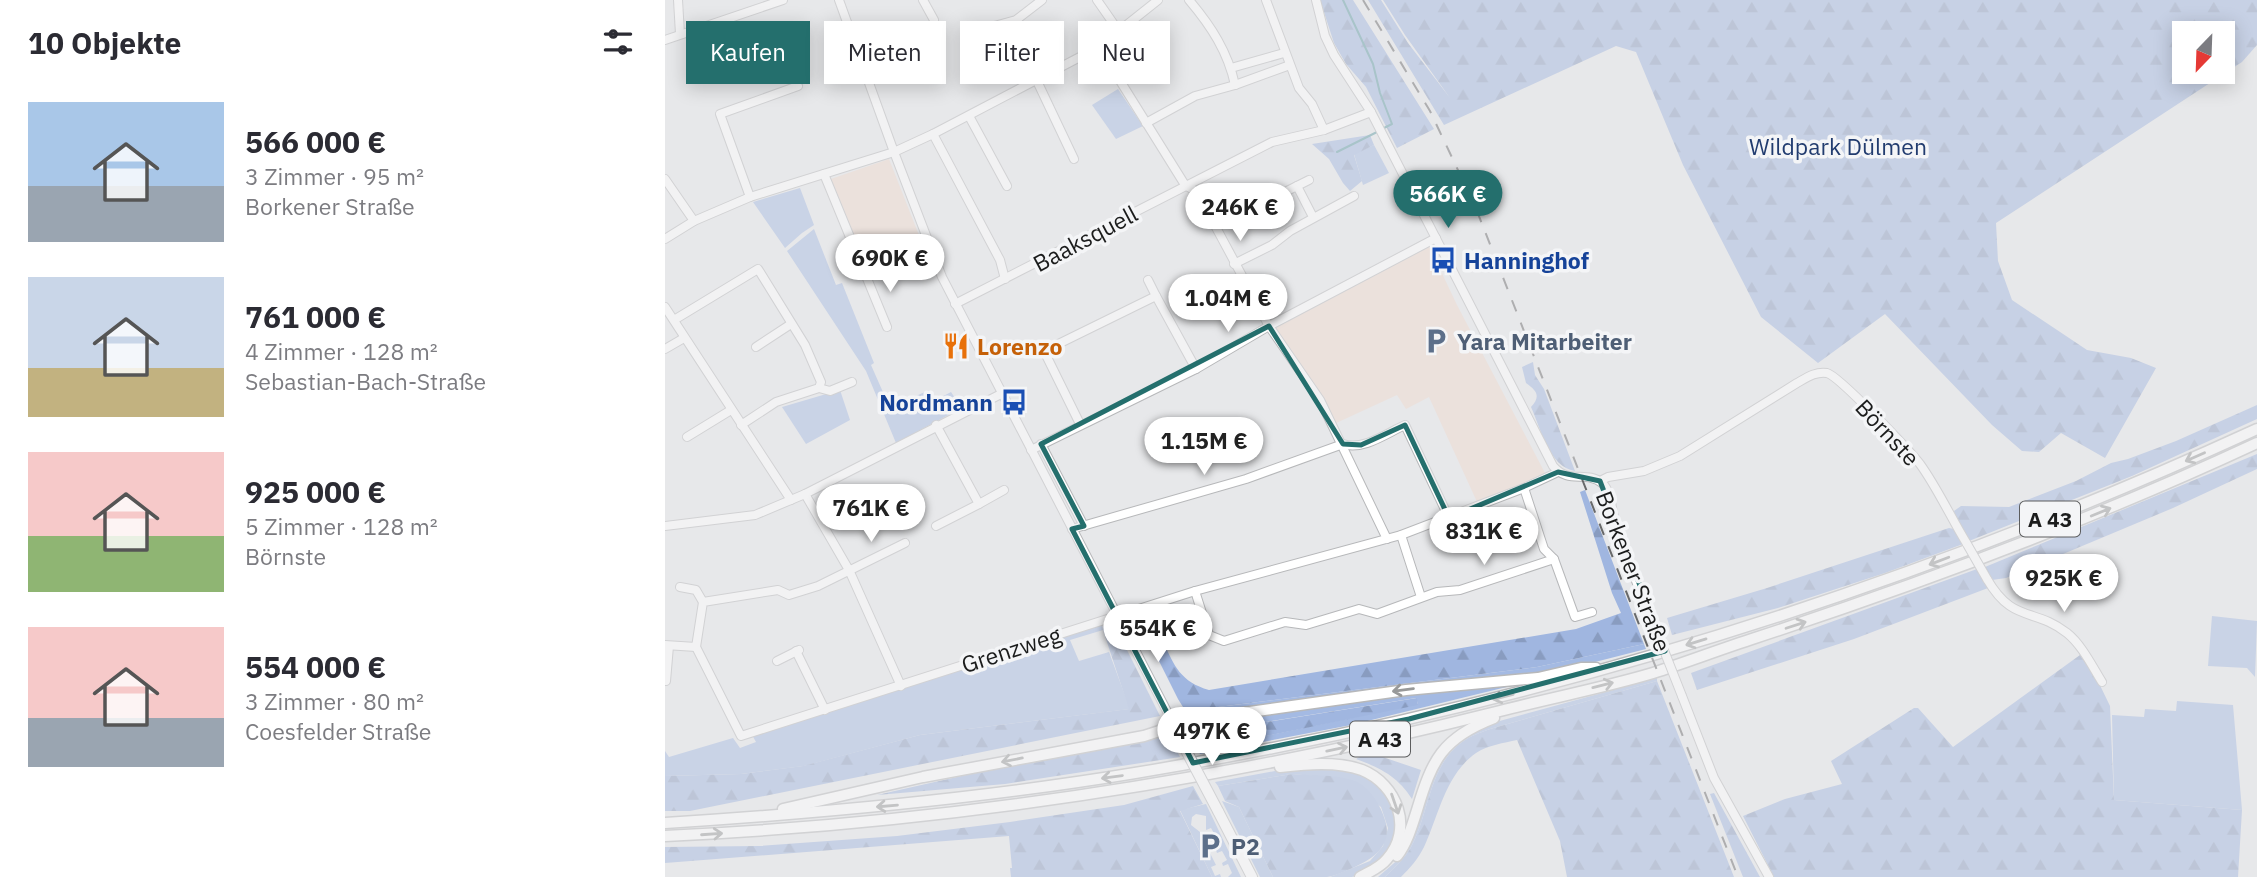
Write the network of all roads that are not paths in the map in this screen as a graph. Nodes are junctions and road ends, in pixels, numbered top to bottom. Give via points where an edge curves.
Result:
1 (678, 0) edge
2 (783, 0) edge
3 (839, 0) edge
4 (923, 0) edge
5 (1042, 0) edge
6 (1097, 0) edge
7 (1158, 0) edge
8 (1189, 0) edge
9 (1266, 0) edge
10 (1316, 0) edge
11 (934, 20) dead end
12 (1012, 21) edge
13 (1112, 21) edge
14 (1134, 21) edge
15 (680, 34) junction
16 (665, 40) edge
17 (1284, 53) junction
18 (1290, 65) junction
19 (1231, 68) junction
20 (1031, 84) edge
21 (1038, 84) edge
22 (1122, 84) edge
23 (798, 86) dead end
24 (1235, 86) junction
25 (1371, 112) junction
26 (969, 116) junction
27 (1146, 123) junction
28 (1324, 130) junction
29 (933, 134) junction
30 (894, 152) junction
31 (1075, 159) dead end
32 (824, 174) junction
33 (1309, 180) dead end
34 (666, 183) edge
35 (1185, 185) junction
36 (1007, 186) dead end
37 (1297, 186) junction
38 (1287, 191) dead end
39 (1354, 196) dead end
40 (750, 197) junction
41 (1313, 218) junction
42 (694, 221) junction
43 (1436, 238) junction
44 (665, 239) edge
45 (1234, 264) junction
46 (1005, 279) junction
47 (1148, 279) dead end
48 (1156, 296) junction
49 (955, 304) junction
50 (665, 307) edge
51 (674, 320) junction
52 (791, 324) junction
53 (1269, 326) junction
54 (887, 327) dead end
55 (684, 338) junction
56 (756, 347) dead end
57 (665, 349) edge
58 (1196, 369) junction
59 (852, 382) dead end
60 (819, 388) junction
61 (1001, 394) junction
62 (731, 410) junction
63 (1080, 424) junction
64 (741, 425) junction
65 (936, 425) junction
66 (2257, 429) edge
67 (687, 437) dead end
68 (2257, 443) edge
69 (1041, 444) junction
70 (1343, 444) junction
71 (1031, 450) junction
72 (1558, 472) junction
73 (1600, 481) junction
74 (1524, 488) junction
75 (1004, 490) dead end
76 (806, 494) junction
77 (791, 500) junction
78 (979, 504) junction
79 (1449, 517) junction
80 (665, 526) edge
81 (936, 526) dead end
82 (1084, 526) junction
83 (1072, 529) junction
84 (1401, 536) junction
85 (1387, 540) junction
86 (905, 543) dead end
87 (1554, 559) junction
88 (849, 570) junction
89 (680, 587) dead end
90 (1195, 591) junction
91 (1421, 597) junction
92 (703, 602) junction
93 (1592, 612) dead end
94 (1118, 615) junction
95 (667, 646) edge
96 (696, 647) junction
97 (777, 661) dead end
98 (1616, 667) junction
99 (666, 681) edge
100 (2102, 682) dead end
101 (901, 686) junction
102 (1537, 701) junction
103 (825, 710) junction
104 (1174, 725) junction
105 (1222, 773) junction
106 (723, 819) junction
107 (665, 823) edge
108 (665, 836) edge
109 (1252, 877) edge
110 (1360, 877) edge
111 (1371, 877) edge
112 (1769, 877) edge

1 - 15 street
2 - 15 street
3 - 30 street
4 - 11 street
5 - 12 street
6 - 13 street
7 - 14 street
8 - 19 street via 1211,26
9 - 17 street
10 - 25 street via 1334,55
15 - 16 street
17 - 18 street
17 - 19 street
18 - 24 street
18 - 28 street
19 - 24 street
20 - 26 street
21 - 31 street
22 - 27 street
23 - 40 street via 720,114
24 - 27 street via 1195,96
25 - 28 street, Baaksquell
25 - 43 street
26 - 29 street
26 - 36 street
27 - 35 street
28 - 35 street, Baaksquell via 1272,142
29 - 30 street
29 - 46 street via 1000,260
30 - 32 street
30 - 49 street
32 - 40 street
32 - 54 street
33 - 37 street
34 - 42 street
35 - 45 street via 1197,191
35 - 46 street, Baaksquell
37 - 38 street
37 - 41 street
39 - 41 street
40 - 42 street
41 - 45 street
42 - 44 street
43 - 53 street
43 - 72 street
45 - 53 street
46 - 49 street, Baaksquell
47 - 48 street
48 - 58 street
48 - 63 street via 1044,351
49 - 61 street
50 - 51 street
51 - 52 street via 758,269
51 - 55 street
52 - 56 street
52 - 60 street via 818,374
53 - 58 street
53 - 70 street via 1320,400
55 - 57 street
55 - 62 street
58 - 63 street
59 - 60 street via 830,391
60 - 64 street via 776,402
61 - 65 street
61 - 71 street
62 - 64 street
62 - 67 street
63 - 69 street
64 - 77 street
65 - 76 street
65 - 78 street
66 -> 98 highway, A 43 via 2071,510 1921,568
102 -> 68 highway, A 43 via 1650,673 1933,578
69 - 71 street
69 - 82 street
70 - 79 street via 1361,445 1405,425
70 - 82 street via 1245,479
70 - 85 street
71 - 83 street
72 - 73 street, Borkener Straße
72 - 74 street, Grenzweg
73 - 100 street, Börnste, bridge via 1644,471 1680,456 1797,383 1828,373 1855,395 1919,464 1996,595 2011,608 2069,634
73 - 112 street, Borkener Straße, bridge via 1608,492 1627,558 1714,778
74 - 79 street, Grenzweg
74 - 87 street via 1544,549
75 - 78 street
76 - 77 street
76 - 88 street
77 - 80 street via 755,515
78 - 81 street
79 - 84 street, Grenzweg
82 - 83 street
83 - 94 street
84 - 85 street, Grenzweg
84 - 91 street
85 - 90 street, Grenzweg
86 - 88 street
87 - 91 street via 1460,590
87 - 93 street via 1575,617
88 - 92 street via 789,595 778,590
88 - 101 street
89 - 92 street via 696,590
90 - 91 street via 1209,635 1224,641 1285,622 1307,625 1359,609 1377,614
90 - 94 street, Grenzweg
92 - 96 street
94 - 101 street, Grenzweg
94 - 104 street
95 - 96 street
95 - 99 street
96 - 103 street, Grenzweg via 741,736
97 - 103 street via 798,651
98 -> 104 highway via 1406,690
98 -> 106 highway, A 43 via 1341,735 1136,773 906,804
101 - 103 street, Grenzweg
105 -> 102 highway, A 43
102 - 111 highway via 1458,736 1439,755 1400,852
104 -> 106 highway via 1144,736
104 - 109 main road, bridge
108 -> 105 highway, A 43 via 1048,801
105 -> 110 highway via 1333,765 1361,770 1383,783 1397,804 1399,837 1387,860
106 - 107 highway, A 43

